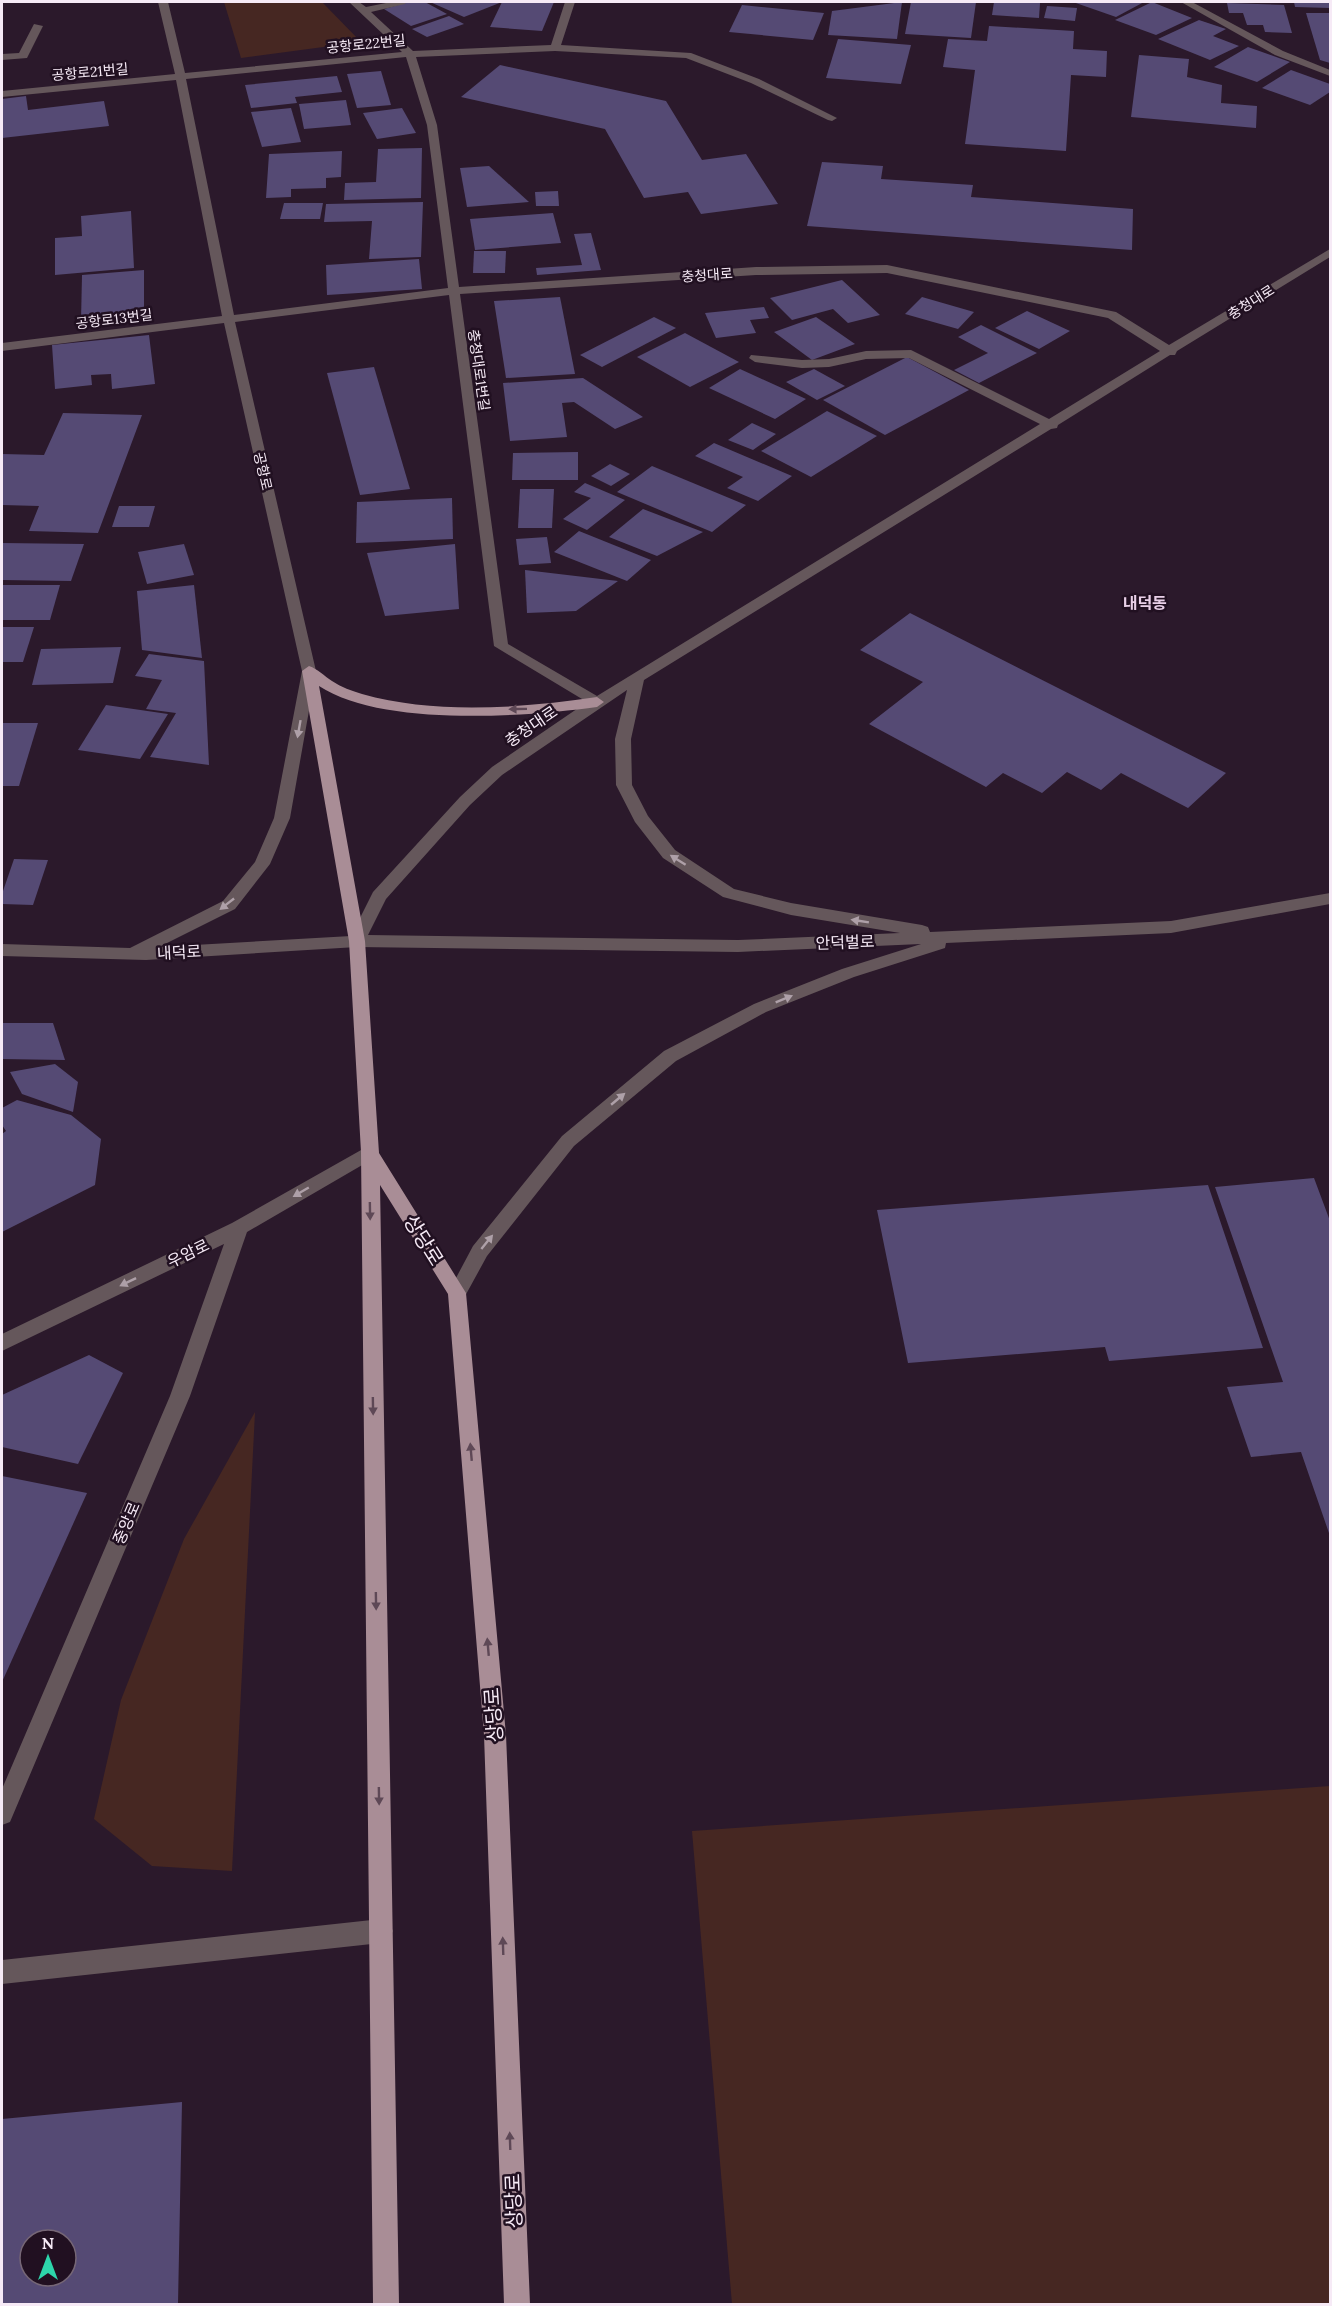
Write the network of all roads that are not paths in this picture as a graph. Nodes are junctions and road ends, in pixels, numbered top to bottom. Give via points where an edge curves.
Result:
1 (162, 2) edge
2 (401, 2) edge
3 (570, 2) edge
4 (1186, 2) edge
5 (358, 6) edge
6 (38, 26) dead end
7 (555, 48) junction
8 (410, 54) junction
9 (2, 57) edge
10 (1330, 73) edge
11 (181, 78) junction
12 (2, 94) edge
13 (832, 118) dead end
14 (1330, 252) edge
15 (453, 291) junction
16 (229, 320) junction
17 (2, 347) edge
18 (1172, 352) junction
19 (755, 358) dead end
20 (1052, 425) junction
21 (309, 671) junction
22 (637, 678) junction
23 (597, 702) junction
24 (1330, 899) edge
25 (959, 937) junction
26 (357, 942) junction
27 (2, 950) edge
28 (127, 953) junction
29 (369, 1152) junction
30 (239, 1228) junction
31 (457, 1293) junction
32 (2, 1343) edge
33 (2, 1814) edge
34 (381, 1931) junction
35 (2, 1972) edge
36 (386, 2304) edge
37 (517, 2304) edge

1 - 11 street, 공항로
2 - 5 street
3 - 7 street
4 - 10 street via 1279,52
5 - 8 street
6 - 9 street via 23,56
7 - 8 street, 공항로22번길
7 - 13 street, 공항로22번길 via 687,55 755,81
8 - 11 street, 공항로22번길
8 - 15 street, 충청대로1번길 via 432,125
11 - 12 street, 공항로21번길
11 - 16 street, 공항로
14 - 18 street, 충청대로
15 - 16 street, 충청대로
15 - 18 street, 충청대로 via 756,271 887,269 1112,315
15 - 23 street, 충청대로1번길 via 501,646
16 - 17 street, 공항로13번길
16 - 21 street, 공항로
18 - 20 street, 충청대로
19 - 20 street via 802,364 829,363 866,354 911,354
20 - 22 street, 충청대로
23 -> 21 main road via 525,709 395,705 331,688
21 - 26 main road, 공항로
21 -> 28 street via 282,818 262,864 229,905 158,942
22 - 23 street, 충청대로
25 -> 22 street via 791,909 729,893 669,854 641,818 624,785 623,739
23 - 26 street, 충청대로 via 497,771 465,801 379,896
24 - 25 street, 안덕벌로 via 1171,927
25 - 26 street, 안덕벌로 via 738,946
31 -> 25 street via 480,1251 568,1142 670,1056 760,1008 848,973
26 - 28 street, 내덕로
26 - 29 main road, 상당로
27 - 28 street, 내덕로
29 -> 30 street, 우암로
29 - 31 main road, 상당로
29 -> 34 main road, 상당로
30 -> 32 street, 우암로
30 - 33 street, 중앙로 via 180,1396
37 -> 31 main road, 상당로 via 495,1735
34 - 35 street
34 - 36 main road, 상당로

